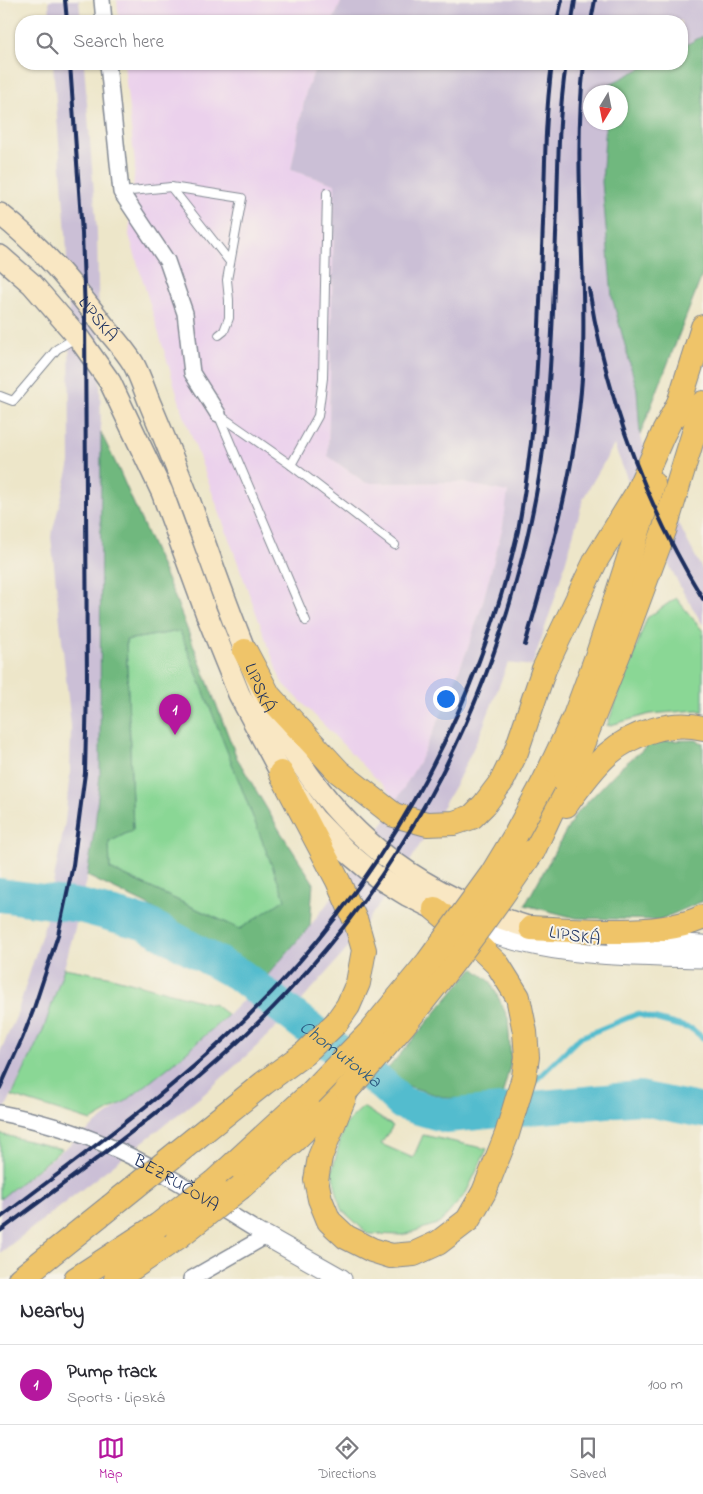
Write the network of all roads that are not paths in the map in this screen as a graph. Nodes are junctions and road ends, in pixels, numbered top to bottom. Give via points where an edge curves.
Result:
1 (102, 0) edge
2 (103, 15) edge
3 (109, 70) edge
4 (171, 187) junction
5 (121, 192) junction
6 (328, 193) dead end
7 (0, 214) edge
8 (0, 256) edge
9 (230, 262) junction
10 (703, 328) edge
11 (219, 335) dead end
12 (78, 337) junction
13 (0, 396) edge
14 (680, 401) junction
15 (703, 403) edge
16 (218, 414) junction
17 (290, 465) junction
18 (395, 545) dead end
19 (306, 621) dead end
20 (245, 651) junction
21 (703, 728) edge
22 (281, 773) junction
23 (532, 851) junction
24 (434, 909) junction
25 (703, 917) edge
26 (531, 928) junction
27 (703, 945) edge
28 (703, 958) edge
29 (347, 1090) junction
30 (0, 1112) edge
31 (266, 1236) junction
32 (20, 1279) edge
33 (76, 1279) edge
34 (116, 1279) edge
35 (191, 1279) edge
36 (342, 1279) edge

1 - 2 street
3 - 5 street
4 - 5 lane
4 - 9 lane
4 - 9 lane via 242,198
5 - 16 street via 167,261 185,314 192,373
6 - 17 lane via 323,378 318,416
7 - 20 main road, LIPSKÁ via 42,251 74,286 133,364 181,478
8 - 12 main road, LIPSKÁ via 32,284
9 - 11 lane via 227,280 229,318
10 - 14 highway
12 - 13 lane via 57,350 13,401
12 - 22 main road, LIPSKÁ via 110,382 162,492 239,694
14 - 20 highway via 636,495 596,560 544,669 516,752 502,782 472,817 454,823 427,824 394,815 339,772 270,696
14 - 33 highway, bridge via 575,716 544,782 492,874 428,962 370,1032 310,1094 214,1182 157,1226
15 - 23 highway via 665,528 618,654 579,752
16 - 17 lane
16 - 19 lane
17 - 18 lane
20 - 26 main road, LIPSKÁ via 272,715 294,754 327,801 358,833 388,859 457,901
21 - 23 highway via 692,725 661,728 637,735 608,753
22 - 24 main road, LIPSKÁ via 314,818 346,851 376,876
22 - 32 highway, bridge via 356,922 364,950 358,982 348,1006 336,1023 305,1053
23 - 29 highway, bridge via 437,985
24 - 28 street, LIPSKÁ via 485,932 565,952
24 - 29 highway via 498,965 518,997 527,1057 507,1134 484,1192 468,1220 438,1243 414,1254 391,1256 346,1236 330,1220 320,1199 316,1180 320,1158
25 - 26 highway via 659,929
26 - 27 street, LIPSKÁ via 607,940
29 - 34 highway, bridge via 241,1187 178,1237
30 - 31 street, BEZRUČOVA via 105,1145 139,1161
31 - 35 street
31 - 36 street, BEZRUČOVA

